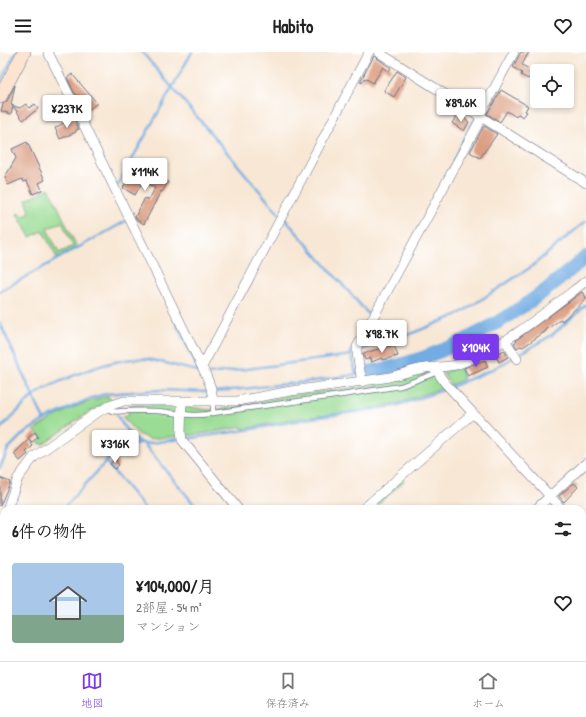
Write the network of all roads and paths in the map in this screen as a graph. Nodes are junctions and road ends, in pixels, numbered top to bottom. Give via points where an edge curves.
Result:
1 (24, 52) edge
2 (48, 52) edge
3 (368, 52) edge
4 (378, 52) edge
5 (514, 52) edge
6 (0, 97) edge
7 (481, 116) junction
8 (586, 183) edge
9 (586, 281) edge
10 (505, 340) junction
11 (515, 358) dead end
12 (202, 367) junction
13 (437, 370) junction
14 (361, 376) junction
15 (212, 395) junction
16 (182, 401) junction
17 (107, 407) junction
18 (182, 414) junction
19 (213, 414) junction
20 (471, 415) junction
21 (586, 463) edge
22 (548, 498) junction
23 (8, 505) edge
24 (235, 505) edge
25 (368, 505) edge
26 (540, 505) edge
27 (557, 505) edge

1 - 6 street
2 - 12 street
3 - 12 street
4 - 7 street
5 - 7 street
7 - 8 street
7 - 14 street via 357,351
9 - 10 street via 539,318
10 - 11 street
10 - 13 street via 478,355
12 - 15 street
13 - 14 street via 416,370 390,378
13 - 19 lane via 401,386
13 - 20 street via 442,380
14 - 15 street via 237,400
15 - 16 street
15 - 19 lane
16 - 17 street via 124,400
16 - 18 street
17 - 18 lane via 113,412 156,411
17 - 23 street via 47,446 30,461 18,478
18 - 19 lane
18 - 24 street via 181,438
20 - 22 street
20 - 25 street
21 - 22 street
22 - 26 street
22 - 27 street

